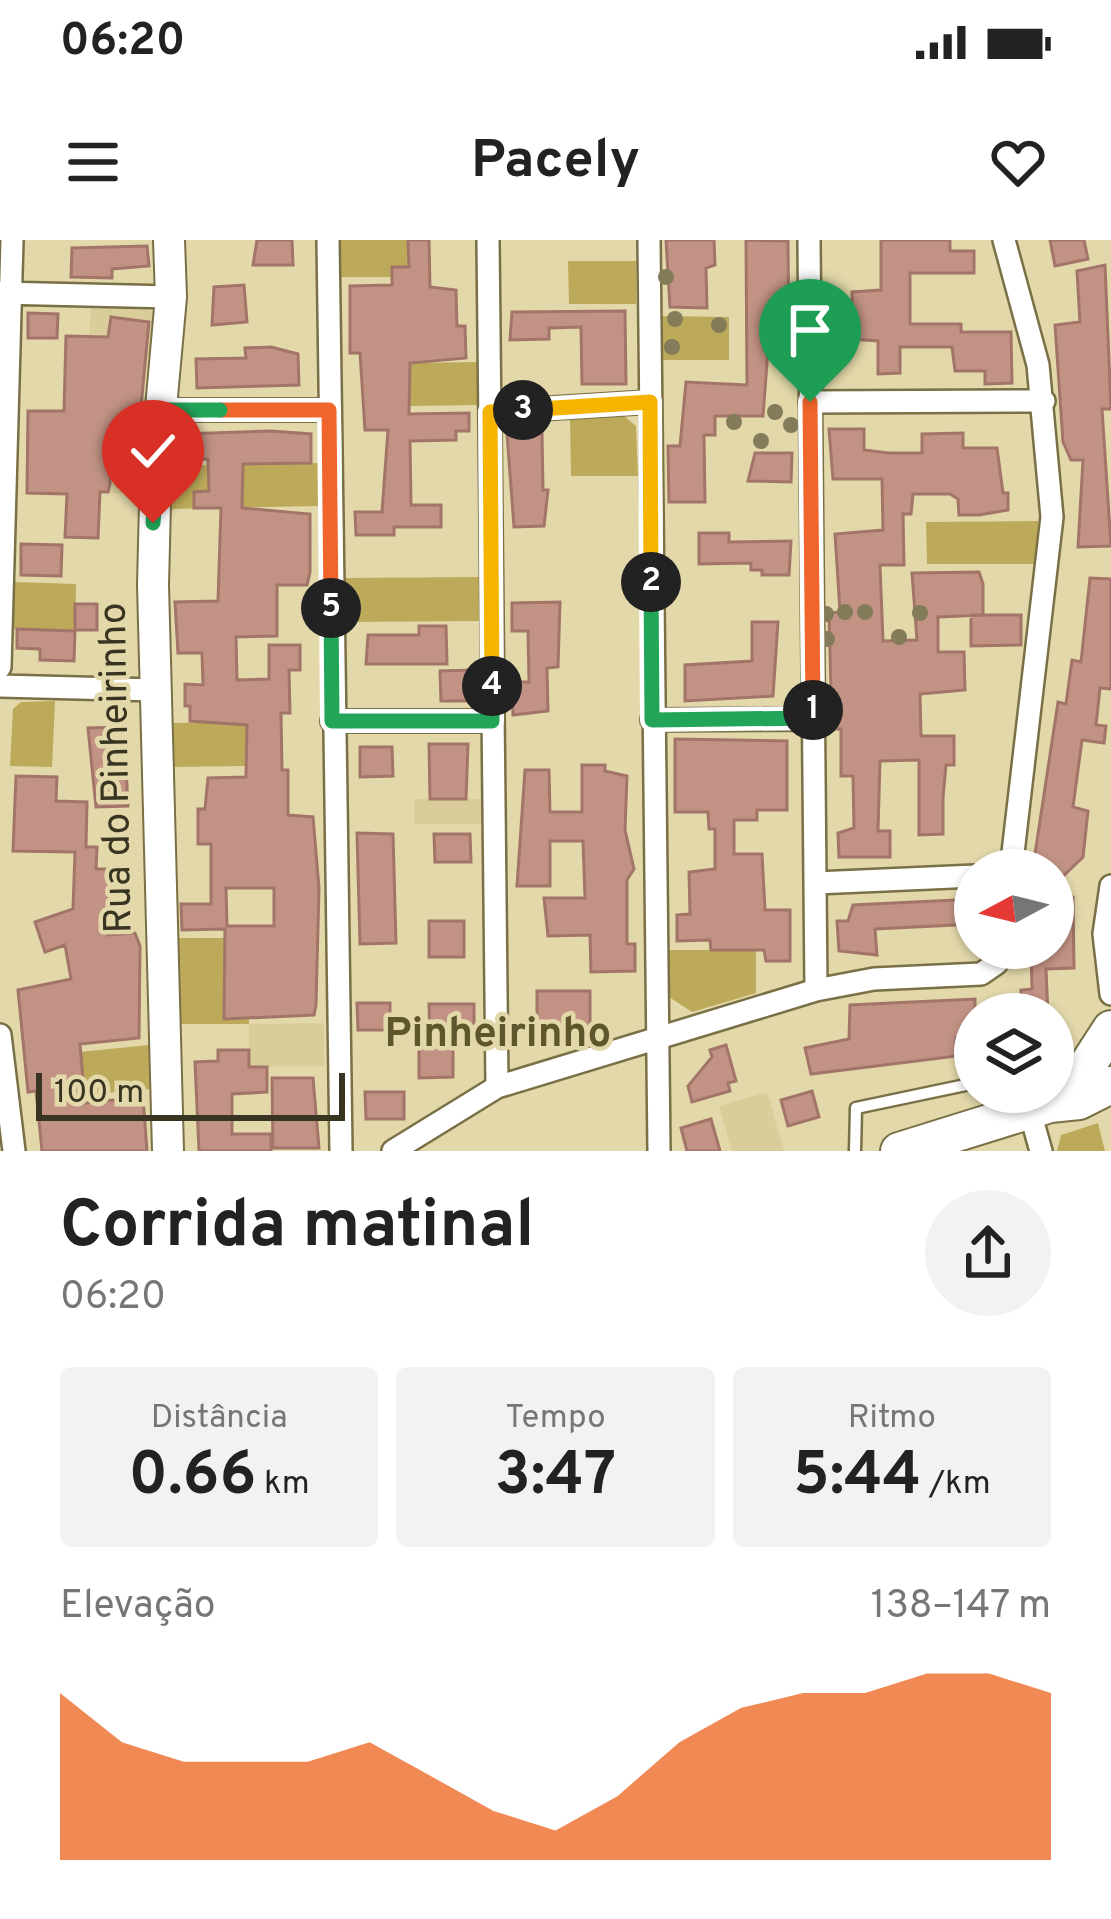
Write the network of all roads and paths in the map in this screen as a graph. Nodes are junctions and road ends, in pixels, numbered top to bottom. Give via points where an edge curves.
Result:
1 (12, 240) edge
2 (169, 240) edge
3 (328, 240) edge
4 (488, 240) edge
5 (649, 240) edge
6 (808, 240) edge
7 (1004, 240) edge
8 (5, 293) edge
9 (172, 297) junction
10 (1044, 401) junction
11 (650, 402) junction
12 (810, 402) junction
13 (162, 410) junction
14 (329, 410) junction
15 (490, 412) junction
16 (0, 667) edge
17 (0, 686) edge
18 (156, 690) junction
19 (813, 718) junction
20 (652, 720) junction
21 (332, 721) junction
22 (492, 721) junction
23 (1012, 849) edge
24 (954, 877) edge
25 (815, 883) junction
26 (1110, 897) edge
27 (988, 969) edge
28 (816, 990) junction
29 (1111, 994) edge
30 (1111, 1029) edge
31 (657, 1039) junction
32 (1, 1051) edge
33 (497, 1087) junction
34 (954, 1087) edge
35 (1076, 1100) edge
36 (14, 1151) edge
37 (168, 1151) edge
38 (340, 1151) edge
39 (393, 1151) edge
40 (658, 1151) edge
41 (855, 1151) edge
42 (898, 1151) edge
43 (1041, 1151) edge

1 - 8 street
2 - 9 street, Rua do Pinheirinho
3 - 14 street
4 - 15 street
5 - 11 street
6 - 12 street
7 - 10 street
8 - 9 street
8 - 16 street
9 - 13 street, Rua do Pinheirinho
10 - 12 street
10 - 23 street via 1052,517
11 - 15 street
11 - 20 street
12 - 19 street
13 - 14 street
13 - 18 street, Rua do Pinheirinho via 153,523
14 - 21 street
15 - 22 street
17 - 18 street
18 - 37 street, Rua do Pinheirinho
19 - 20 street
19 - 25 street
20 - 31 street
21 - 22 street
21 - 38 street
22 - 33 street
24 - 25 street
25 - 28 street
26 - 29 street via 1104,934
27 - 28 street
28 - 31 street
30 - 35 main road via 1074,1086
31 - 33 street
31 - 40 street
32 - 36 street
33 - 39 street
34 - 41 lane via 856,1108
35 - 42 main road
35 - 43 street

